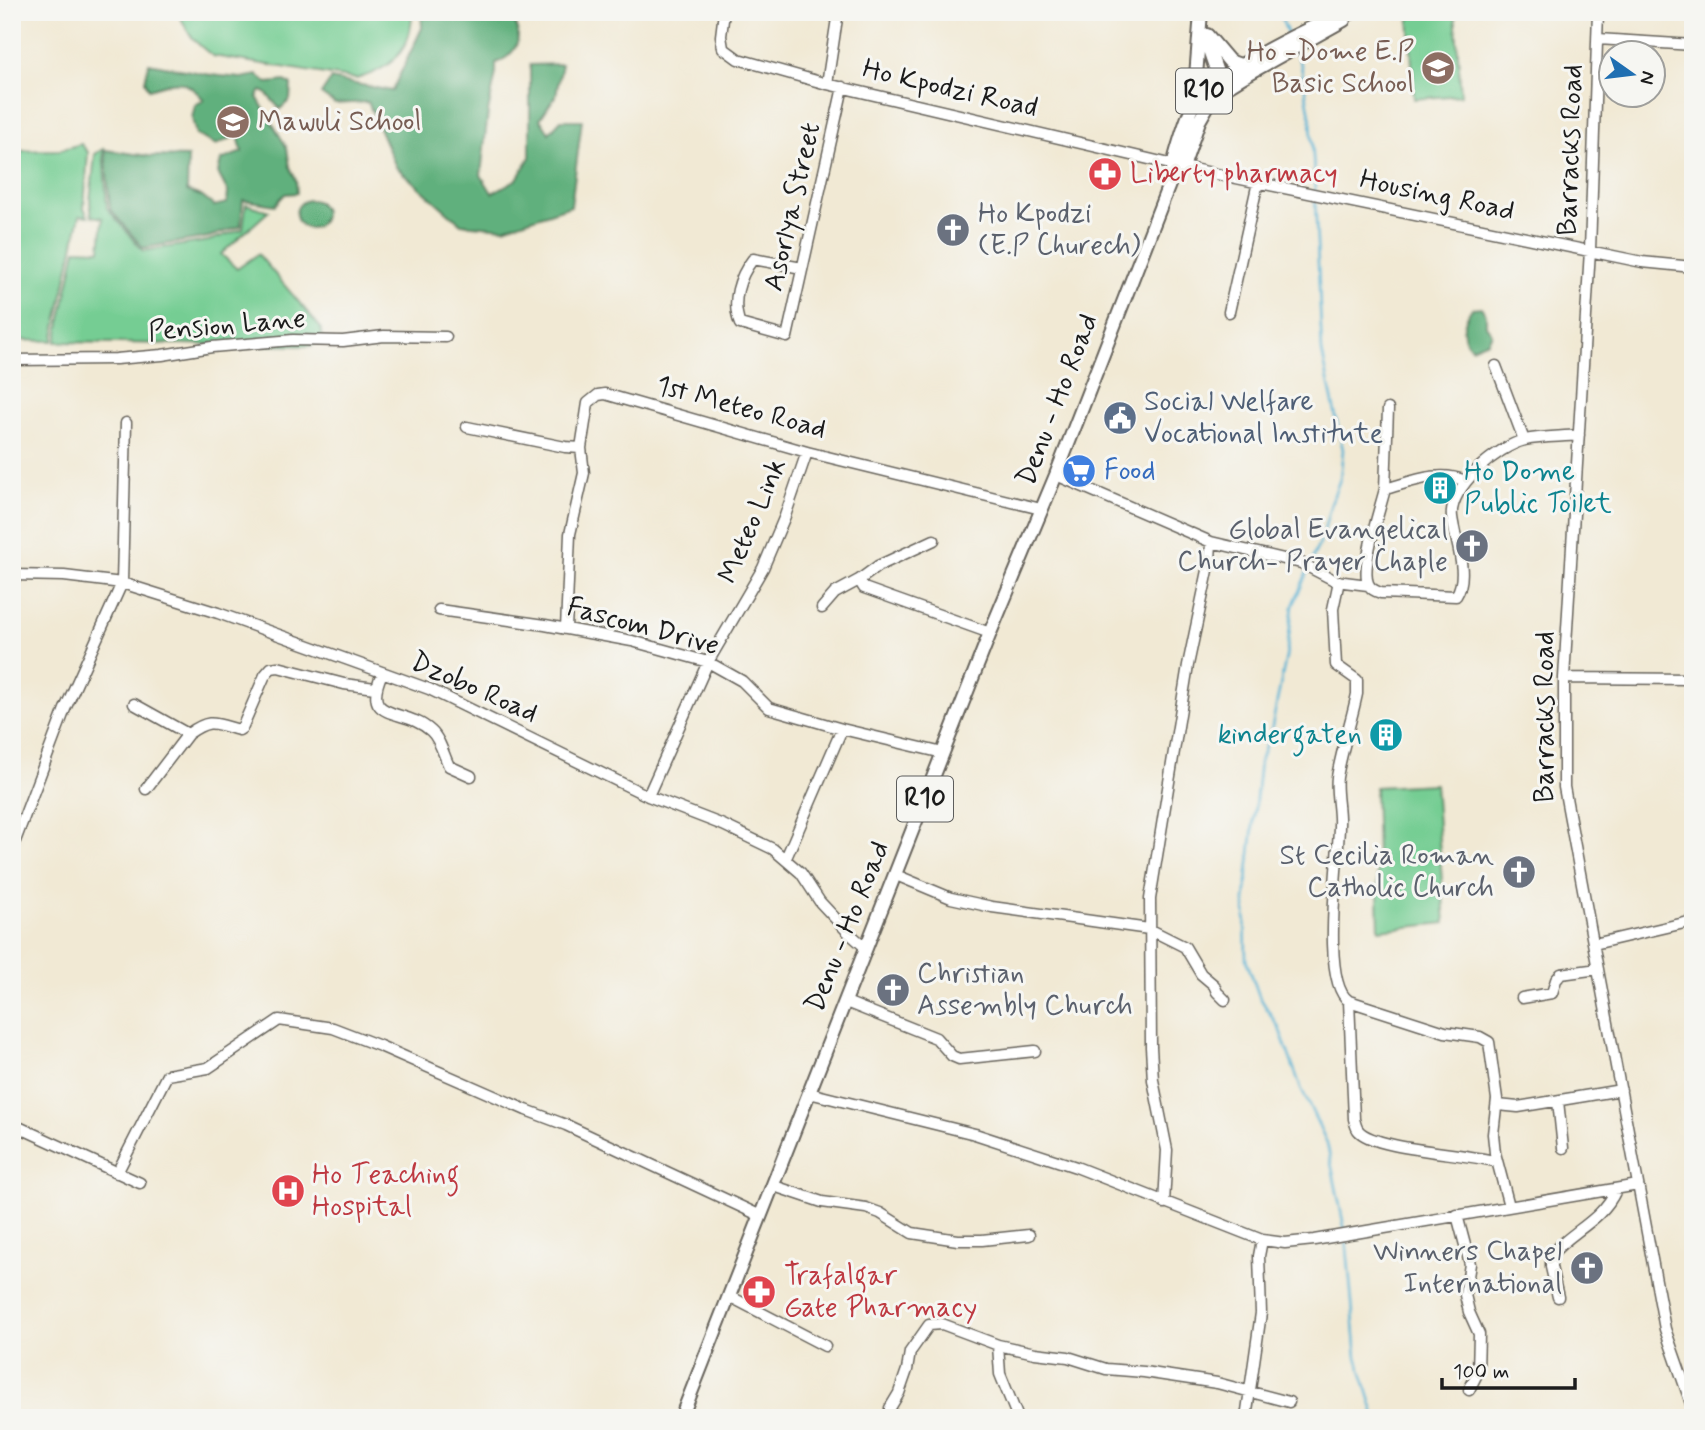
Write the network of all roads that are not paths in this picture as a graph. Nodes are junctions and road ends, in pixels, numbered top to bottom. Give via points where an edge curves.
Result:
1 (724, 12) edge
2 (838, 12) edge
3 (1598, 12) edge
4 (1352, 13) edge
5 (1201, 18) edge
6 (1598, 38) edge
7 (1666, 43) edge
8 (1292, 44) junction
9 (1693, 45) edge
10 (1243, 66) junction
11 (827, 84) junction
12 (1221, 84) junction
13 (843, 88) junction
14 (1596, 92) edge
15 (1194, 102) junction
16 (1177, 165) junction
17 (1258, 182) junction
18 (1590, 250) junction
19 (1693, 267) edge
20 (802, 268) junction
21 (1229, 313) dead end
22 (446, 337) dead end
23 (12, 360) edge
24 (1496, 366) dead end
25 (1388, 409) dead end
26 (126, 424) dead end
27 (467, 427) dead end
28 (1579, 435) junction
29 (1524, 440) junction
30 (582, 448) junction
31 (807, 452) junction
32 (1056, 475) junction
33 (1465, 481) junction
34 (1385, 489) junction
35 (1041, 509) junction
36 (934, 540) dead end
37 (1211, 542) junction
38 (12, 575) edge
39 (859, 580) junction
40 (1339, 581) junction
41 (122, 583) junction
42 (1371, 588) junction
43 (822, 608) dead end
44 (439, 610) dead end
45 (566, 629) junction
46 (990, 633) junction
47 (708, 662) junction
48 (382, 673) junction
49 (1564, 678) junction
50 (1693, 678) edge
51 (375, 688) junction
52 (134, 704) dead end
53 (842, 729) junction
54 (188, 734) junction
55 (943, 753) junction
56 (471, 776) dead end
57 (146, 789) dead end
58 (648, 796) junction
59 (12, 849) edge
60 (786, 858) junction
61 (896, 875) junction
62 (1693, 921) edge
63 (1149, 929) junction
64 (1594, 944) junction
65 (866, 948) junction
66 (1598, 969) junction
67 (1522, 998) dead end
68 (1225, 1000) dead end
69 (1349, 1001) junction
70 (846, 1002) junction
71 (1035, 1051) dead end
72 (1621, 1090) junction
73 (809, 1093) junction
74 (1558, 1101) junction
75 (1498, 1105) junction
76 (12, 1124) edge
77 (1563, 1148) dead end
78 (1497, 1162) junction
79 (117, 1173) junction
80 (140, 1183) dead end
81 (1638, 1185) junction
82 (774, 1186) junction
83 (1615, 1190) junction
84 (1164, 1203) junction
85 (1509, 1206) junction
86 (1457, 1215) junction
87 (761, 1216) junction
88 (1029, 1235) dead end
89 (1262, 1240) junction
90 (729, 1296) junction
91 (1558, 1297) dead end
92 (998, 1345) junction
93 (825, 1346) dead end
94 (1469, 1390) dead end
95 (1248, 1391) junction
96 (1289, 1402) dead end
97 (1693, 1409) edge
98 (681, 1418) edge
99 (890, 1418) edge
100 (1018, 1418) edge
101 (1246, 1418) edge

1 - 11 street, Ho Kpodzi Road via 723,48 738,59
2 - 11 street
3 - 6 street, Barracks Road
4 - 8 main road, Denu - Ho Road / R10 via 1341,23
5 - 10 main road via 1219,51
5 - 12 main road
5 - 15 main road
7 - 9 street
8 - 10 main road, Denu - Ho Road / R10
8 - 12 main road, Denu - Ho Road / R10
10 - 12 main road, Denu - Ho Road / R10
11 - 13 street, Ho Kpodzi Road
12 - 15 main road, Denu - Ho Road / R10 via 1210,85
12 - 16 main road, Denu - Ho Road / R10
13 - 16 street, Ho Kpodzi Road
13 - 20 street, Asorlya Street
14 - 18 street, Barracks Road
15 - 16 main road, Denu - Ho Road / R10
16 - 17 street, Housing Road
16 - 32 main road, Denu - Ho Road / R10
17 - 18 street, Housing Road
17 - 21 street
18 - 19 street, Housing Road
18 - 28 street, Barracks Road
20 - 20 street, Asorlya Street via 787,337 740,324 735,312 738,290 753,259
22 - 23 street, Pension Lane via 293,340 116,359
24 - 29 street
25 - 34 street
26 - 41 street
27 - 30 street
28 - 29 street
28 - 49 street, Barracks Road
29 - 33 street via 1493,457
30 - 31 street, 1st Meteo Road via 588,403 605,394
30 - 45 street via 584,473 569,545
31 - 35 street, 1st Meteo Road
31 - 47 street, Meteo Link via 763,568
32 - 35 main road, Denu - Ho Road / R10
32 - 37 street
33 - 34 street via 1438,475
33 - 42 street via 1452,514 1462,572 1462,588 1456,596 1381,593
34 - 42 street via 1370,544 1367,571
35 - 46 main road, Denu - Ho Road / R10
36 - 39 street
37 - 40 street via 1305,565
37 - 63 street via 1152,886
38 - 41 street, Dzobo Road
39 - 43 street via 835,593
39 - 46 street via 864,588
40 - 42 street
40 - 69 street via 1333,609 1336,665 1357,680 1337,780 1340,821 1332,914 1333,967 1342,997
41 - 48 street, Dzobo Road
41 - 59 street via 65,709
44 - 45 street, Fascom Drive
45 - 47 street, Fascom Drive
46 - 55 main road, Denu - Ho Road / R10
47 - 53 street, Fascom Drive via 742,681 769,708
47 - 58 street, Meteo Link
48 - 51 street
48 - 58 street, Dzobo Road via 429,689
49 - 50 street
49 - 64 street, Barracks Road via 1564,787
51 - 54 street via 271,668 242,728 213,721
51 - 56 street via 378,706 422,724 435,734 449,766
52 - 54 street
53 - 55 street, Fascom Drive
53 - 60 street
54 - 57 street
55 - 61 main road, Denu - Ho Road / R10
58 - 60 street, Dzobo Road via 723,825
60 - 65 street, Dzobo Road via 827,910
61 - 63 street via 951,898 992,907
61 - 65 main road, Denu - Ho Road / R10
62 - 64 street
63 - 68 street via 1185,947
63 - 84 street via 1153,1080 1167,1150
64 - 66 street, Barracks Road
65 - 70 main road, Denu - Ho Road / R10
66 - 67 street via 1561,974 1552,993
66 - 72 street, Barracks Road
69 - 75 street via 1445,1032 1485,1039
69 - 78 street via 1358,1129 1372,1139
70 - 71 street via 936,1038 959,1059
70 - 73 main road, Denu - Ho Road / R10
72 - 74 street
72 - 81 street, Barracks Road
73 - 82 main road, Denu - Ho Road / R10
73 - 84 street via 975,1134 1076,1167
74 - 75 street
74 - 77 street
75 - 78 street via 1493,1134
76 - 79 street
78 - 85 street
79 - 80 street
79 - 87 street via 167,1075 208,1068 279,1020 333,1028 380,1046 566,1125
81 - 83 street
81 - 97 street, Barracks Road via 1665,1329
82 - 87 main road, Denu - Ho Road / R10
82 - 88 street via 822,1202 873,1211 912,1233 958,1240
83 - 85 street
83 - 91 street via 1595,1219 1550,1255
84 - 89 street
85 - 86 street
86 - 89 street via 1285,1242
86 - 94 street via 1470,1264 1465,1295 1479,1334 1478,1372
87 - 90 main road, Denu - Ho Road / R10
89 - 95 street via 1258,1256 1261,1313
90 - 93 street
90 - 98 main road, Denu - Ho Road / R10
92 - 95 street via 1106,1369
92 - 99 street via 942,1324 929,1325 910,1352
92 - 100 street via 1000,1374
95 - 96 street
95 - 101 street

